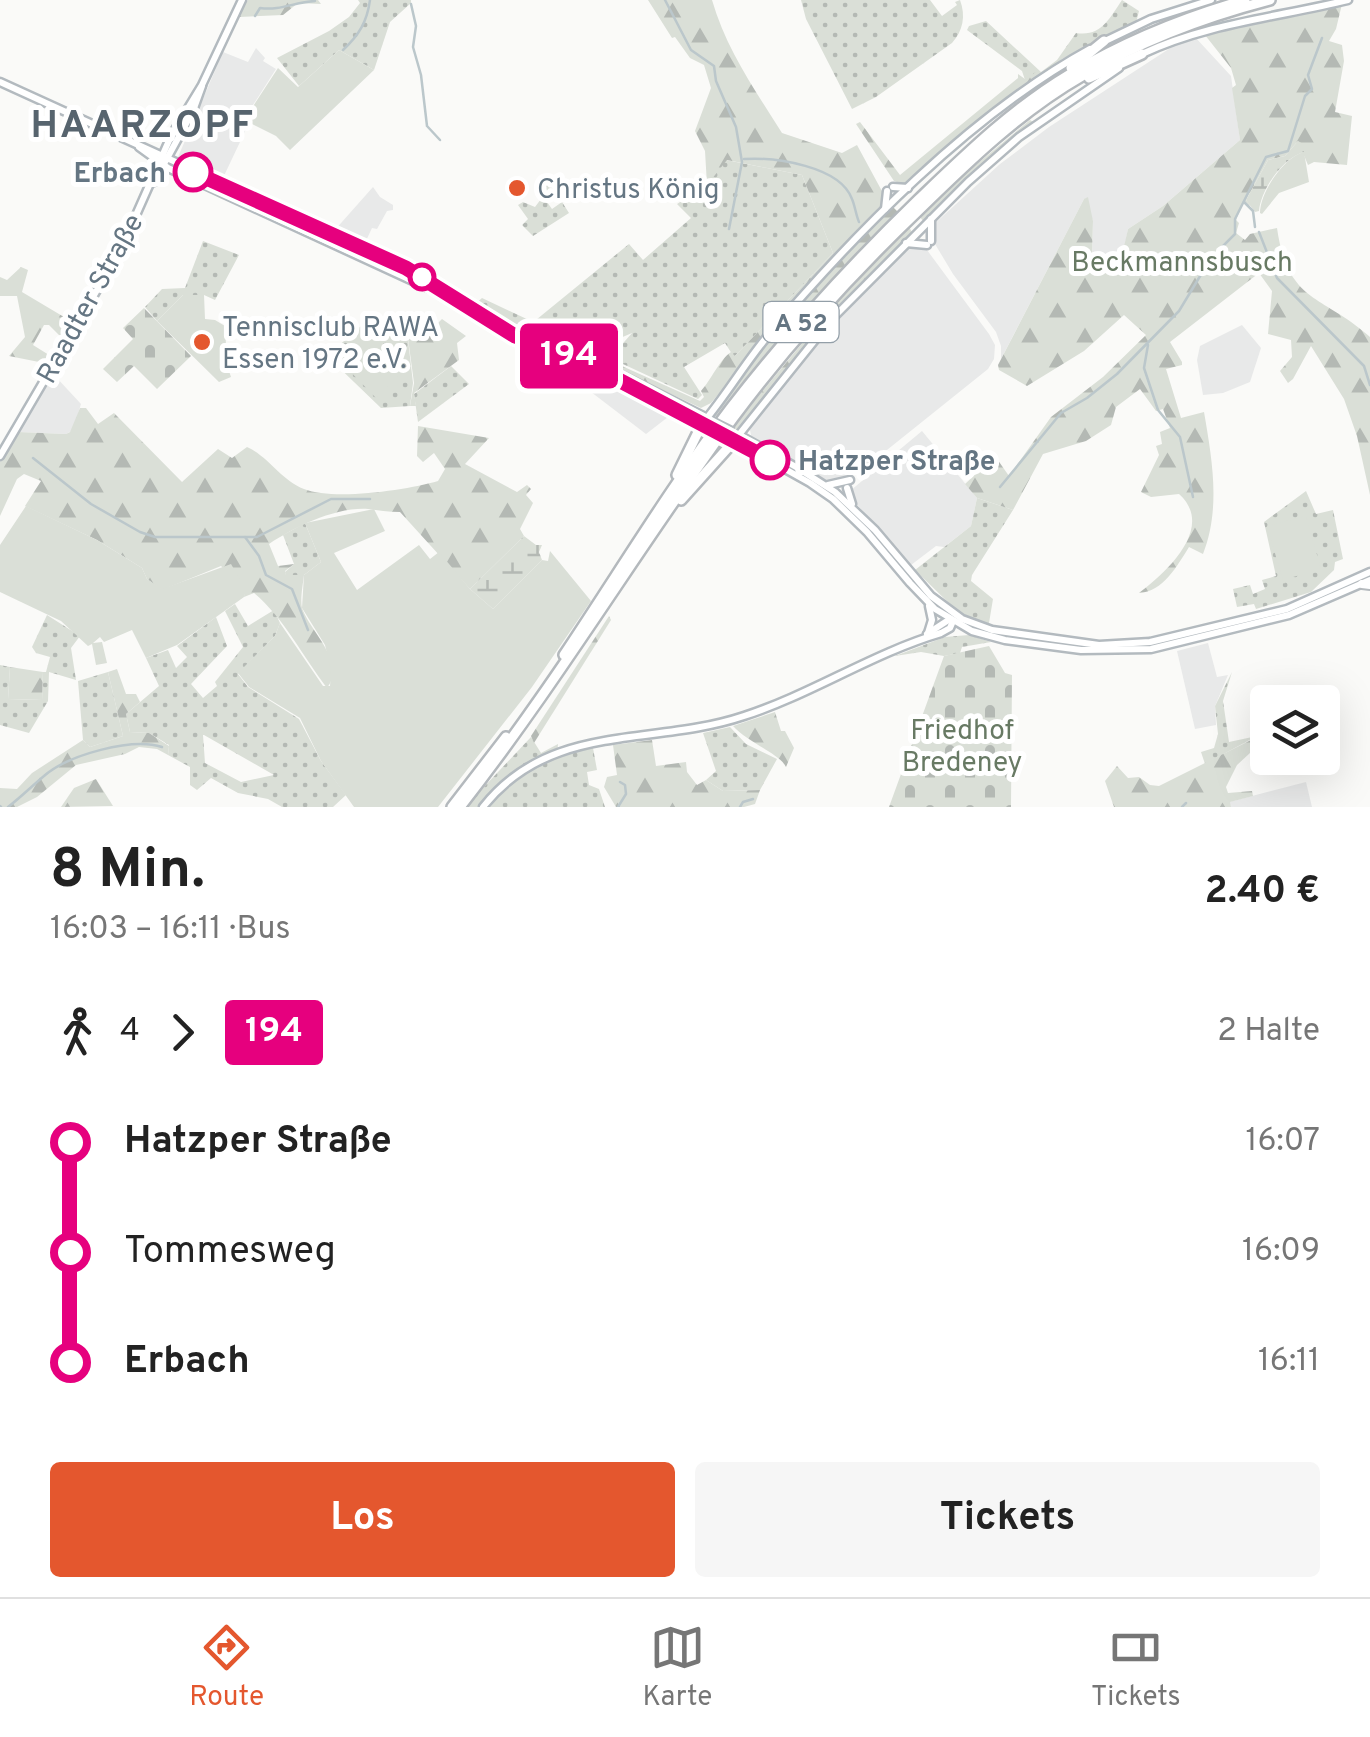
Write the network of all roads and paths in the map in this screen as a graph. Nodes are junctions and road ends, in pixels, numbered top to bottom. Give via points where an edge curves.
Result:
1 (242, 0) edge
2 (1199, 0) edge
3 (1210, 0) edge
4 (1246, 0) edge
5 (1270, 0) edge
6 (1327, 0) edge
7 (1348, 0) edge
8 (1314, 6) junction
9 (1180, 9) junction
10 (1104, 41) junction
11 (1142, 54) junction
12 (0, 82) edge
13 (1038, 99) junction
14 (170, 148) junction
15 (150, 154) junction
16 (163, 161) junction
17 (176, 168) junction
18 (156, 174) junction
19 (909, 188) junction
20 (885, 210) junction
21 (931, 218) junction
22 (905, 244) junction
23 (713, 407) junction
24 (703, 420) junction
25 (745, 426) junction
26 (734, 436) junction
27 (746, 444) junction
28 (727, 450) junction
29 (0, 456) edge
30 (823, 484) junction
31 (660, 510) junction
32 (858, 513) junction
33 (656, 529) junction
34 (1370, 572) edge
35 (1367, 583) edge
36 (928, 603) junction
37 (953, 618) junction
38 (972, 631) junction
39 (942, 633) junction
40 (925, 636) junction
41 (452, 807) edge
42 (460, 807) edge
43 (484, 807) edge

1 - 14 main road, Raadter Straße
2 - 9 main road
3 - 9 main road
4 - 13 highway, A 52 via 1141,38
5 - 13 highway, A 52 via 1157,38
6 - 8 main road
7 - 8 main road
8 - 11 main road via 1200,32
9 - 10 main road
10 - 13 highway
10 - 19 main road via 1023,93
11 - 13 highway
11 - 21 main road via 1018,137
12 - 15 main road
13 - 31 highway, A 52 via 950,169 839,280 729,411
13 - 33 highway, A 52 via 835,296 735,416
14 - 15 main road
14 - 16 main road, Raadter Straße
14 - 17 main road
15 - 16 main road
15 - 18 main road
16 - 17 main road
16 - 18 main road, Raadter Straße
17 - 18 main road
17 - 24 main road via 406,268 529,342 577,358
18 - 29 main road, Raadter Straße via 122,249
19 - 20 main road
19 - 20 main road via 890,189
20 - 23 main road via 804,294
21 - 22 main road
21 - 22 main road via 929,243
22 - 25 main road
23 - 24 main road
23 - 24 main road
24 - 26 main road, bridge
24 - 31 highway
25 - 26 main road
25 - 27 main road
26 - 27 main road
26 - 28 highway
27 - 28 highway
27 - 30 main road
27 - 36 main road via 833,499
28 - 33 highway
30 - 32 main road
30 - 32 main road via 849,484
31 - 41 highway, A 52 via 545,683
32 - 37 main road
33 - 42 highway, A 52
34 - 37 main road via 1288,609 1150,642 1035,638
35 - 38 main road via 1289,615 1152,648 1081,650
36 - 37 main road
36 - 40 main road via 932,620
37 - 38 main road
37 - 39 main road
37 - 40 main road
38 - 39 main road
39 - 40 main road
40 - 43 main road via 730,721 550,754 513,776

